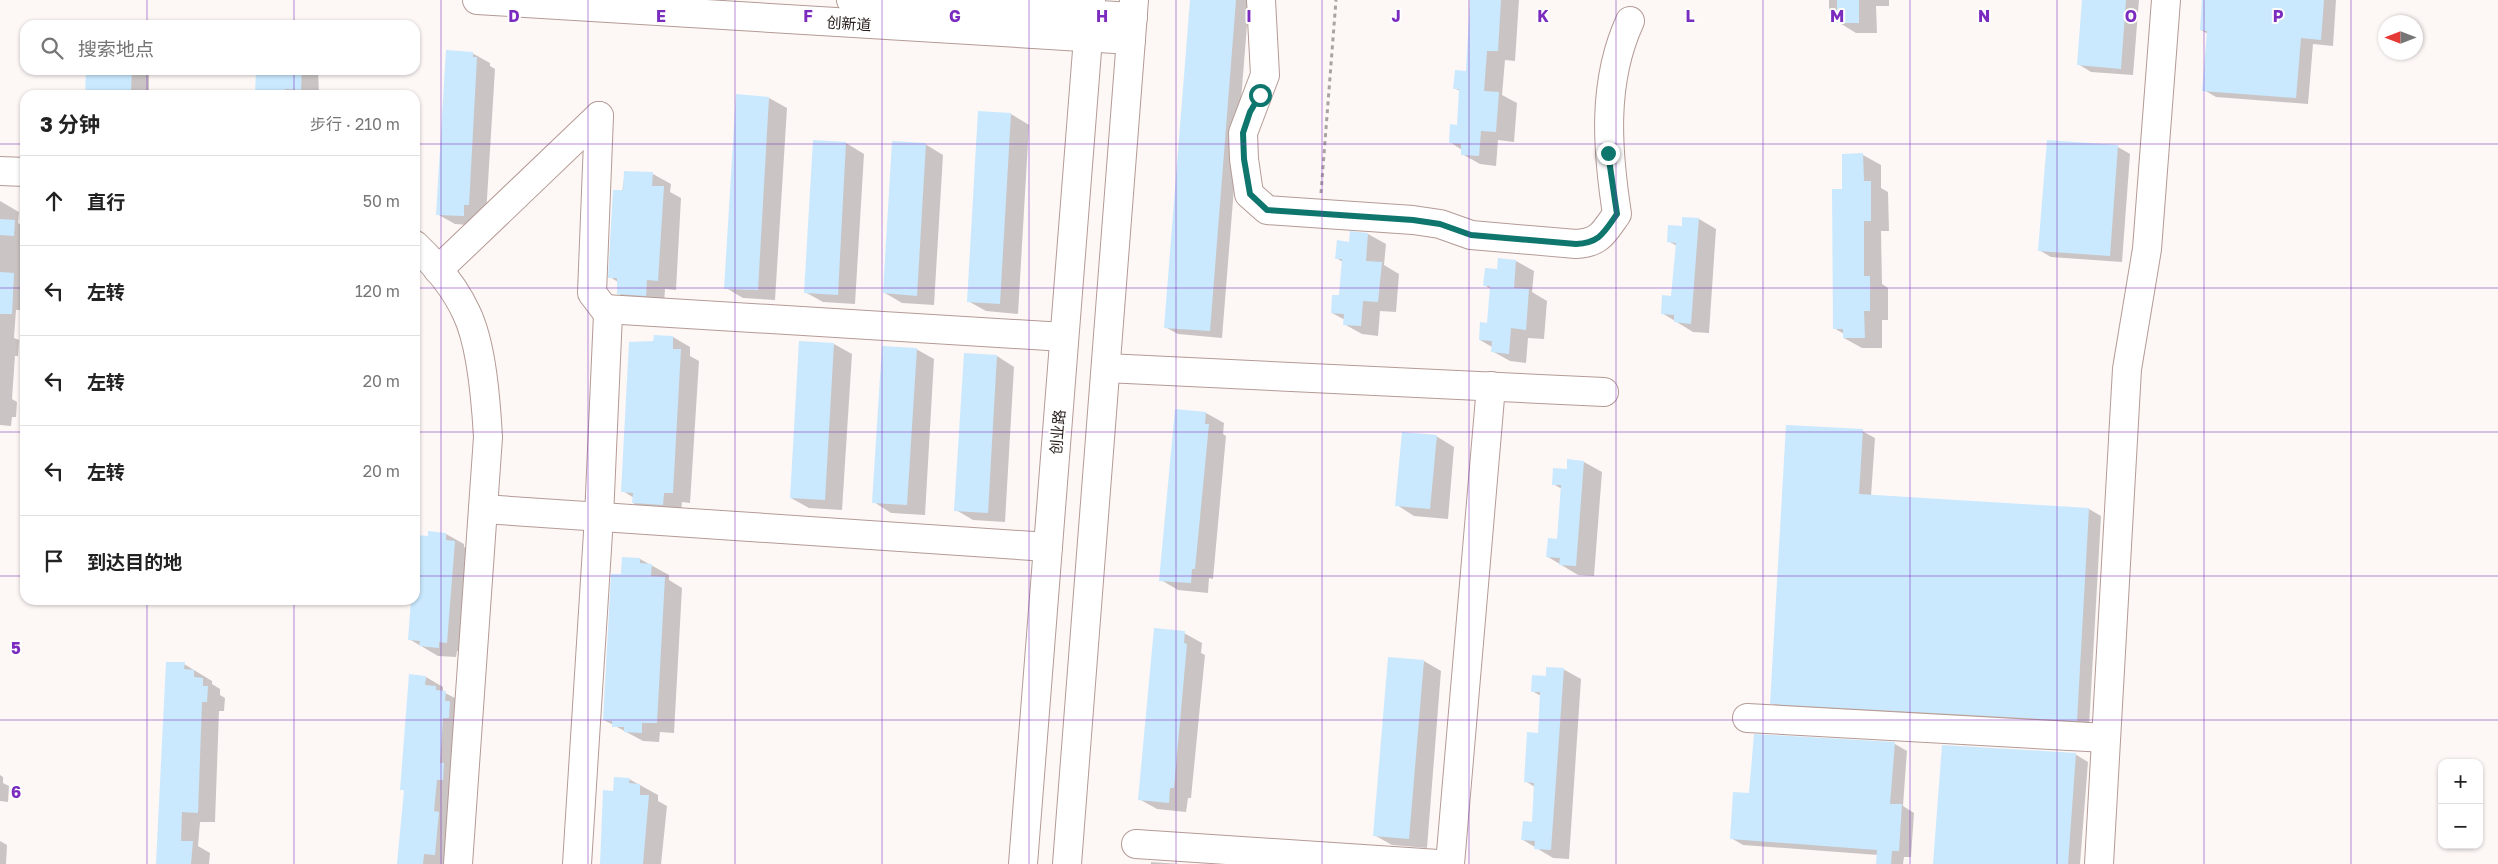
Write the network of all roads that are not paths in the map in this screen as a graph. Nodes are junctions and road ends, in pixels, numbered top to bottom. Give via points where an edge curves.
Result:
1 (477, 0) edge
2 (851, 0) edge
3 (1261, 0) edge
4 (2166, 0) edge
5 (1090, 17) edge
6 (1133, 19) edge
7 (1630, 21) dead end
8 (0, 171) edge
9 (20, 172) edge
10 (420, 250) edge
11 (438, 270) junction
12 (606, 310) junction
13 (1064, 337) junction
14 (1106, 368) junction
15 (1491, 386) junction
16 (1604, 392) dead end
17 (483, 509) junction
18 (599, 517) junction
19 (1048, 547) junction
20 (1747, 718) dead end
21 (2106, 738) junction
22 (1136, 844) dead end
23 (1222, 857) edge
24 (458, 864) edge
25 (577, 864) edge
26 (1023, 864) edge
27 (1067, 864) edge
28 (1438, 864) edge
29 (1450, 864) edge
30 (2099, 864) edge

1 - 5 main road, 创新道
2 - 5 main road, 创新道
3 - 7 main road via 1265,76 1243,133 1250,194 1267,210 1413,220 1440,224 1471,235 1576,244 1590,244 1602,235 1617,214 1608,153 1608,114 1619,44
4 - 21 main road via 2146,249 2127,369
5 - 6 main road, 创新道
5 - 13 main road, 创业路
6 - 14 main road
8 - 9 main road
10 - 11 main road
11 - 12 main road via 600,116 592,292
11 - 17 main road via 467,313 478,353 488,437
12 - 13 main road
12 - 18 main road
13 - 19 main road, 创业路
14 - 15 main road
14 - 27 main road
15 - 16 main road
15 - 29 main road
17 - 18 main road
17 - 24 main road
18 - 19 main road
18 - 25 main road
19 - 26 main road, 创业路
20 - 21 main road
21 - 30 main road
22 - 23 main road
23 - 28 main road

